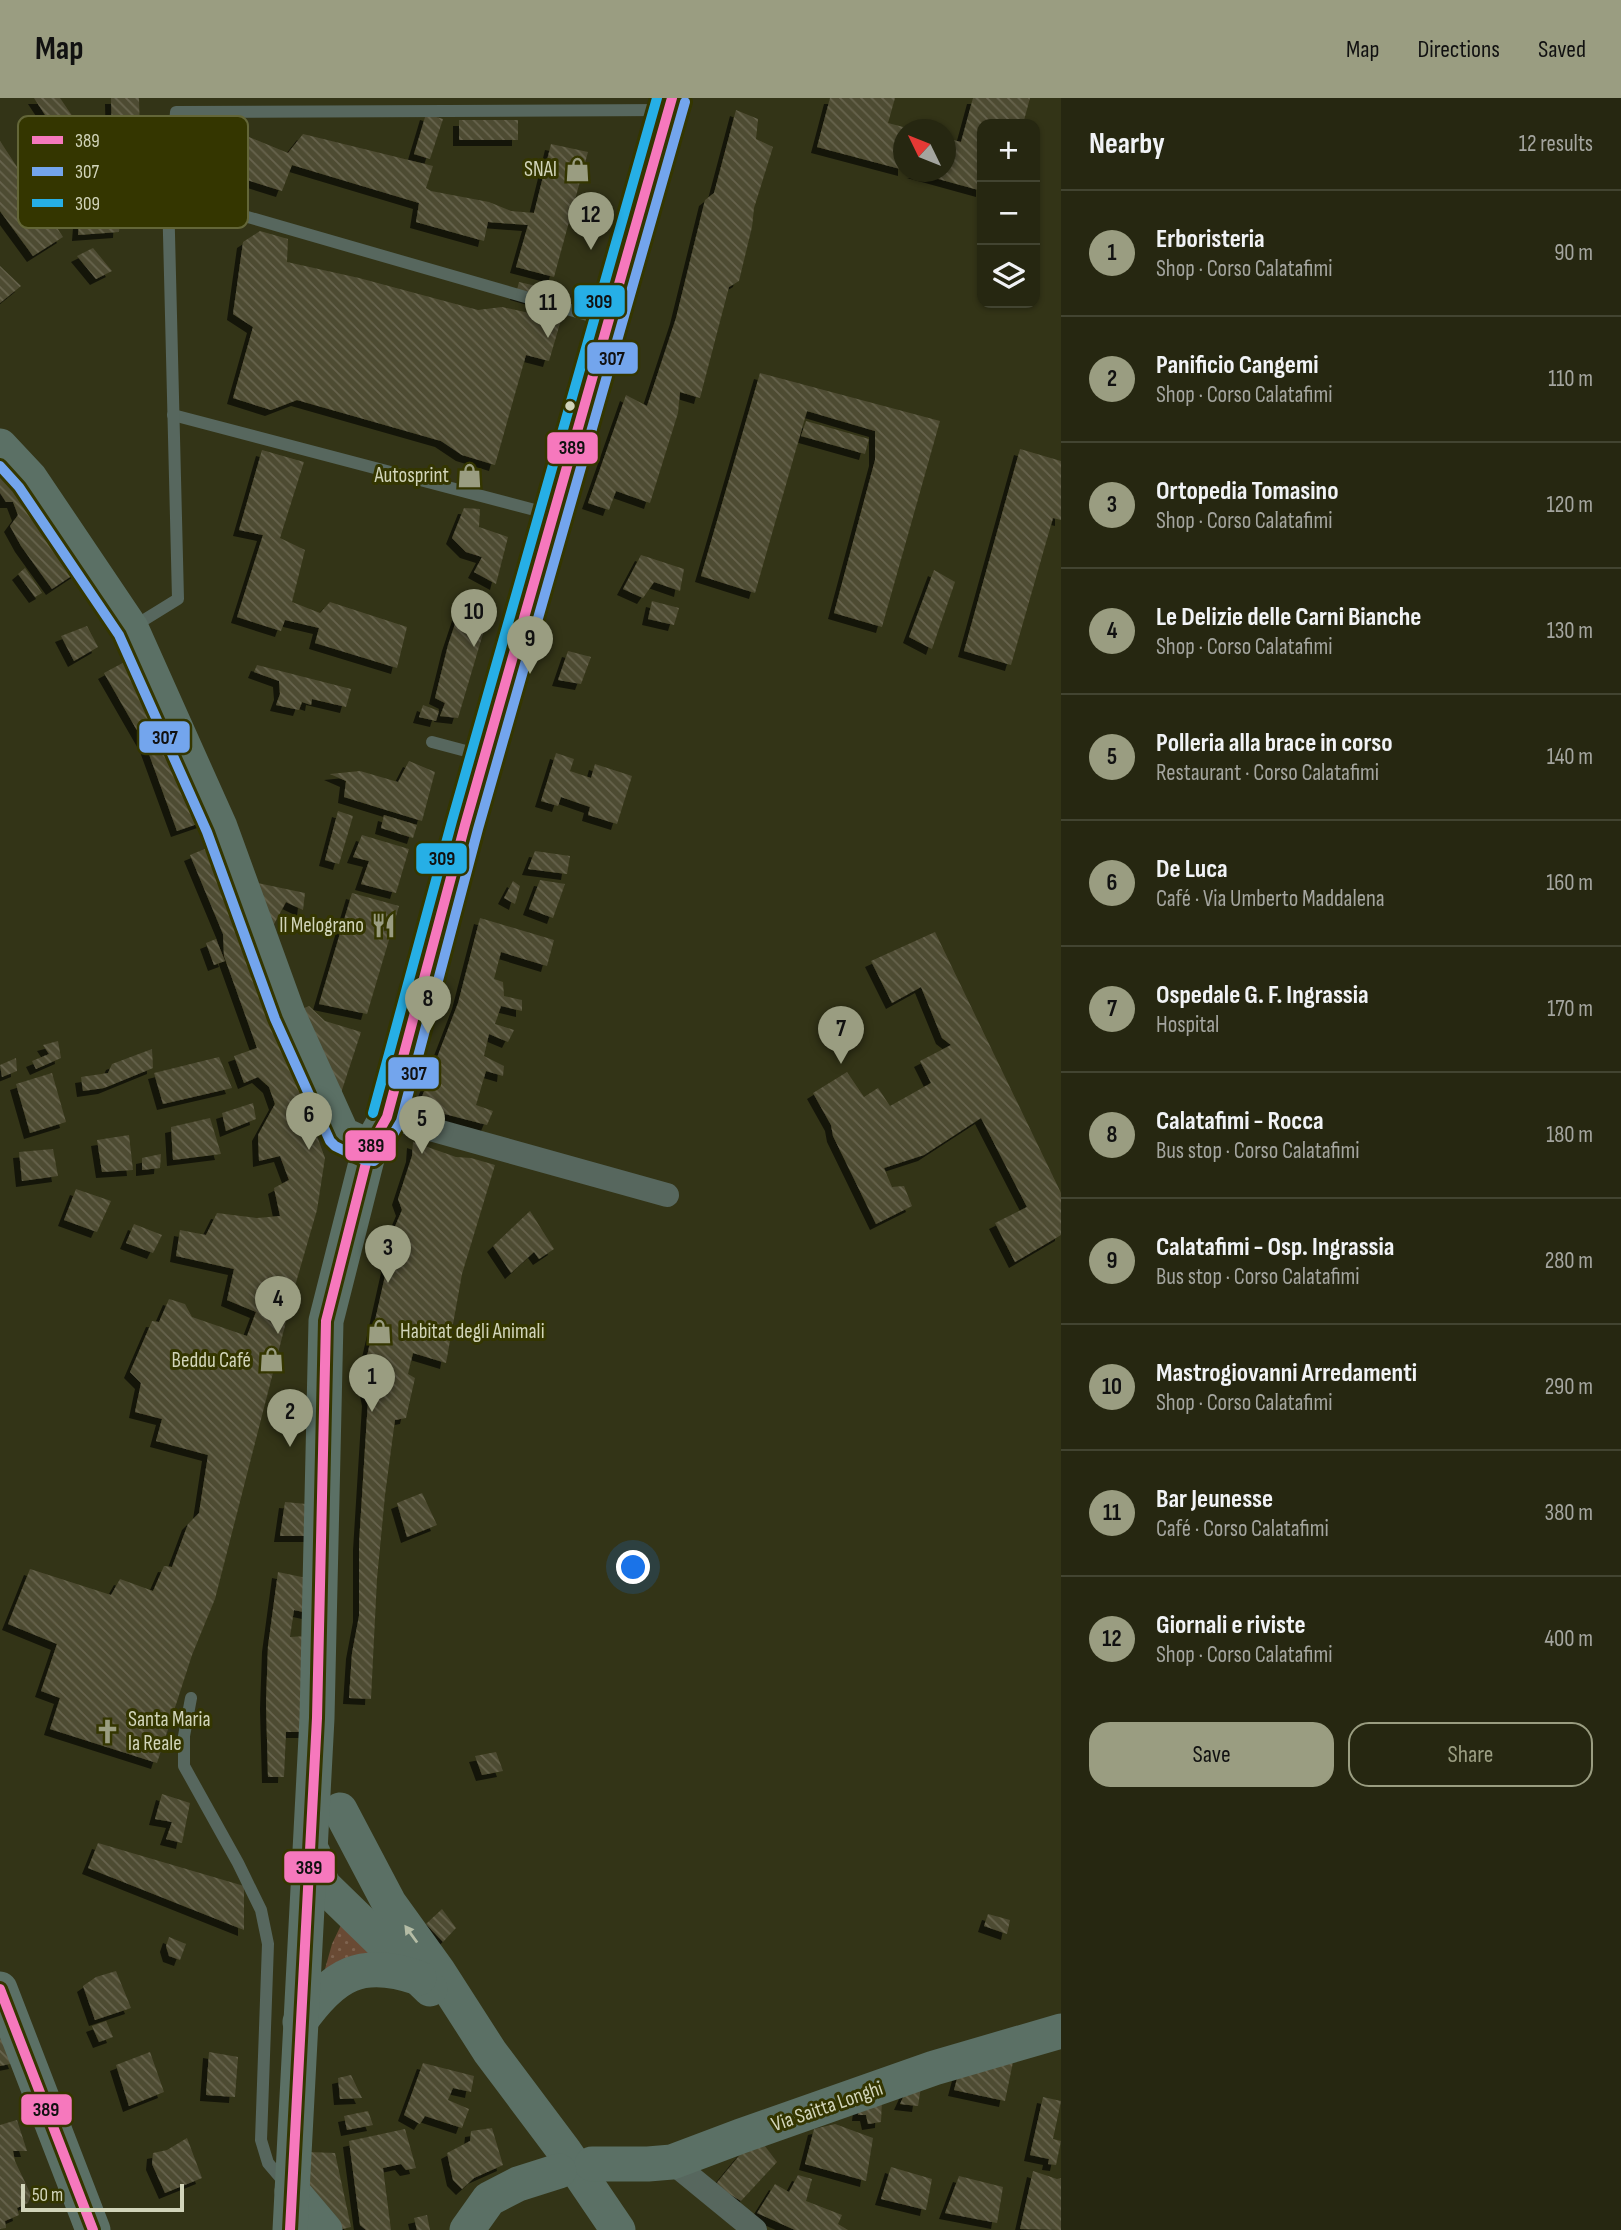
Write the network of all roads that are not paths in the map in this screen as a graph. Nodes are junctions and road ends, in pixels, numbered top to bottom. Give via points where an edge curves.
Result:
1 (671, 104) edge
2 (176, 116) edge
3 (248, 217) edge
4 (169, 228) edge
5 (609, 321) junction
6 (173, 415) junction
7 (0, 446) edge
8 (554, 515) junction
9 (131, 628) junction
10 (432, 742) dead end
11 (485, 756) junction
12 (387, 1117) junction
13 (370, 1147) junction
14 (667, 1195) dead end
15 (191, 1698) dead end
16 (317, 1718) junction
17 (340, 1810) junction
18 (309, 1832) junction
19 (339, 1901) junction
20 (389, 1903) junction
21 (307, 1927) junction
22 (419, 1978) junction
23 (0, 1989) edge
24 (302, 2005) junction
25 (1061, 2031) edge
26 (490, 2052) junction
27 (672, 2162) junction
28 (292, 2191) junction
29 (93, 2230) edge
30 (290, 2230) edge
31 (325, 2230) edge
32 (467, 2230) edge
33 (618, 2230) edge
34 (755, 2230) edge

1 - 2 lane via 176,112
1 - 5 main road
3 - 5 lane
4 - 6 lane
5 - 8 main road
6 - 8 lane
6 - 9 lane via 178,599
7 - 9 main road via 30,478
8 - 11 main road
9 - 13 main road via 219,827 288,1014 342,1134
10 - 11 lane
11 - 12 main road
12 - 13 main road
12 - 14 street
13 - 16 main road via 326,1321
15 - 28 lane via 184,1766 261,1910 268,1944 261,2140 268,2164
16 - 17 main road
16 - 18 main road
17 - 19 main road via 344,1873
17 - 20 main road
18 - 19 main road via 316,1870
18 - 21 main road
19 - 20 main road
19 - 21 main road via 318,1912
19 - 22 main road
19 - 24 main road
26 -> 20 main road
21 - 24 main road
22 - 24 main road via 373,1968 348,1975
22 - 26 main road
23 - 29 main road
24 - 28 main road
25 - 27 main road, Via Saitta Longhi via 934,2068
26 - 33 main road
27 - 32 main road, Via Saitta Longhi via 576,2167 518,2184 489,2199
27 - 34 street
28 - 30 main road
28 - 31 main road

